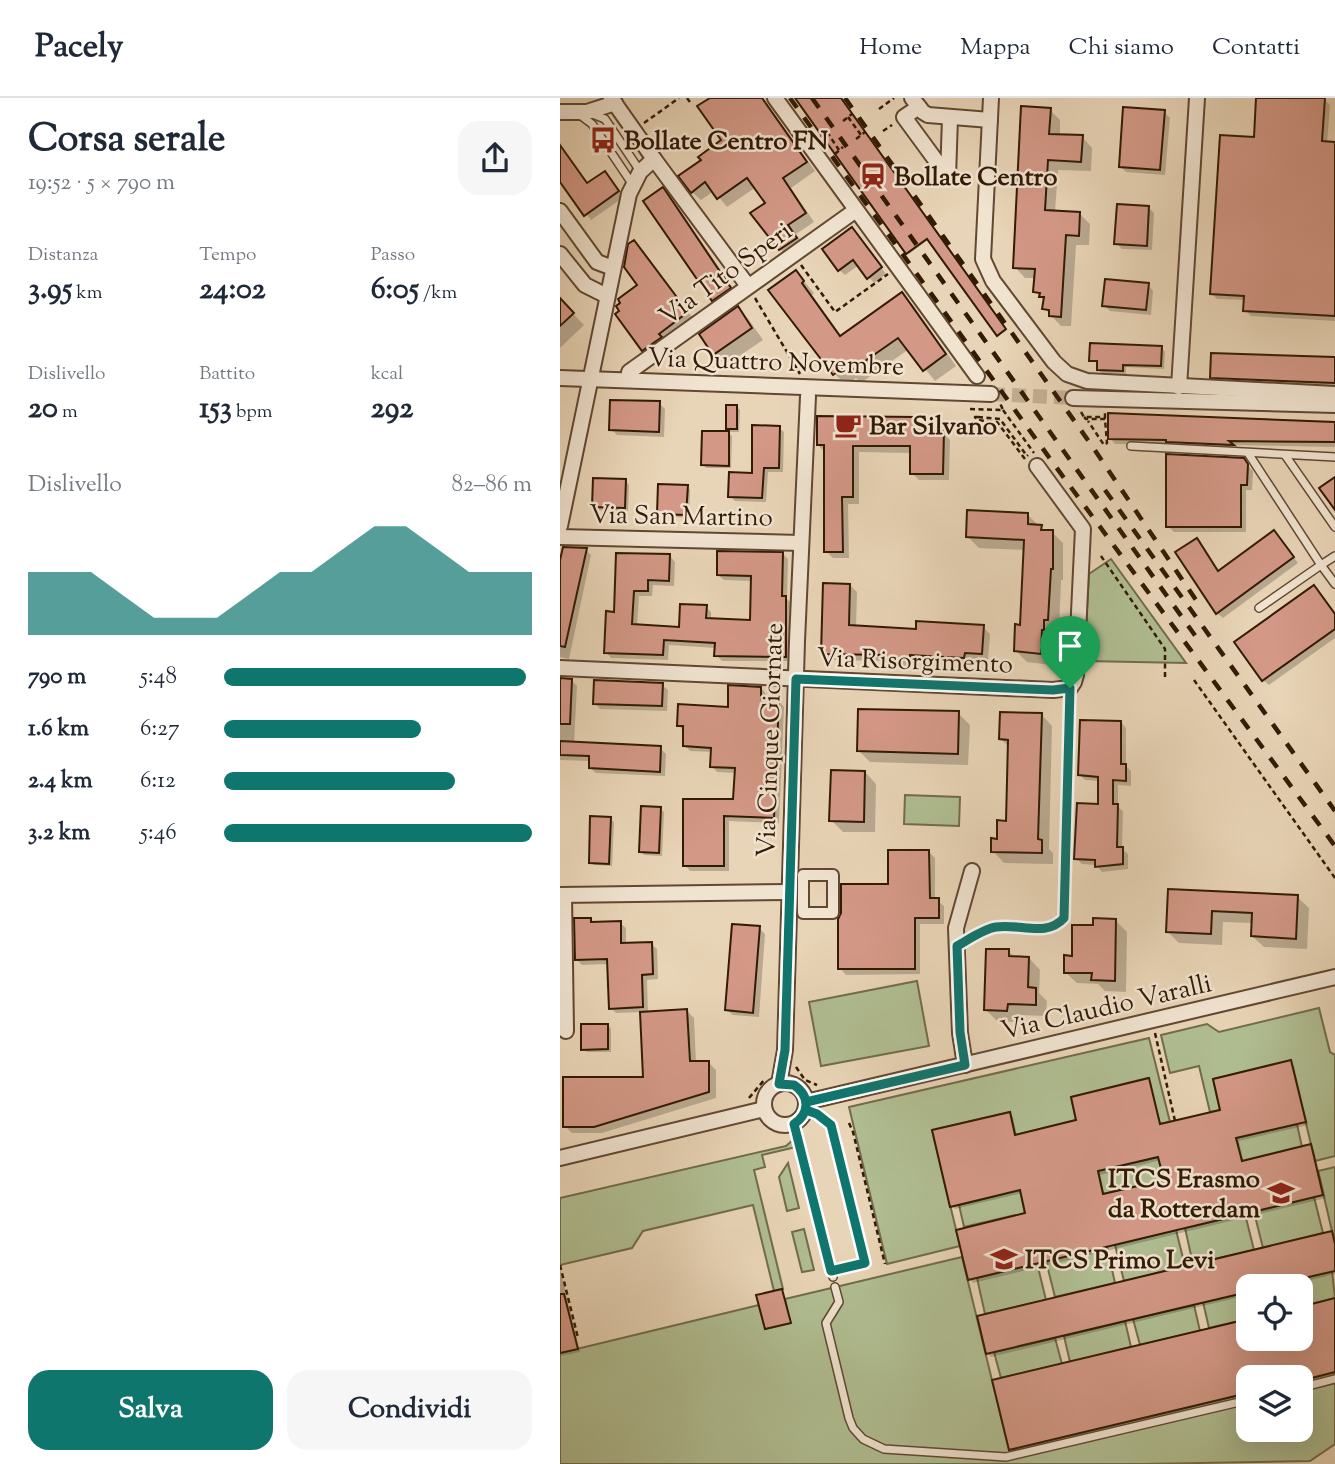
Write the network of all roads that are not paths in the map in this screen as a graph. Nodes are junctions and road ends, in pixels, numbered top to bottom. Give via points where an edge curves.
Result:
1 (775, 98) edge
2 (991, 98) edge
3 (1197, 98) edge
4 (613, 101) edge
5 (915, 102) edge
6 (560, 112) edge
7 (582, 112) junction
8 (950, 118) junction
9 (990, 120) junction
10 (654, 159) junction
11 (636, 178) junction
12 (856, 210) junction
13 (560, 211) edge
14 (560, 254) edge
15 (613, 268) junction
16 (748, 286) junction
17 (607, 296) junction
18 (977, 376) dead end
19 (560, 378) edge
20 (592, 379) junction
21 (628, 380) junction
22 (1179, 387) junction
23 (991, 394) tunnel mouth
24 (1335, 394) edge
25 (808, 397) dead end
26 (1073, 398) tunnel mouth
27 (1335, 405) edge
28 (1130, 446) dead end
29 (1248, 453) junction
30 (1284, 455) junction
31 (1034, 457) road end
32 (1335, 457) edge
33 (560, 526) edge
34 (1335, 527) edge
35 (560, 537) edge
36 (801, 543) junction
37 (1335, 556) edge
38 (1321, 565) junction
39 (1335, 584) edge
40 (1259, 608) dead end
41 (560, 668) edge
42 (796, 679) junction
43 (1070, 688) junction
44 (1070, 714) road end
45 (972, 871) dead end
46 (803, 875) joint
47 (789, 892) junction
48 (562, 895) edge
49 (1335, 977) edge
50 (566, 1031) dead end
51 (965, 1065) junction
52 (772, 1081) junction
53 (806, 1106) junction
54 (764, 1109) junction
55 (794, 1124) junction
56 (560, 1158) edge
57 (835, 1287) dead end
58 (1335, 1379) edge
59 (1313, 1385) edge
60 (1236, 1403) edge

1 - 12 street
2 - 9 street
3 - 22 street
4 - 7 street
4 - 10 street
5 - 8 street via 928,115
5 - 8 street via 904,117 948,177
6 - 7 street
7 - 11 lane
7 - 11 lane via 605,119
8 - 9 street
9 - 22 street via 983,258 993,281 1067,374 1087,381
10 - 11 street
10 - 16 street
11 - 15 street
12 - 16 street, Via Tito Speri
12 - 18 street
13 - 15 street via 597,262
14 - 17 street via 585,285
15 - 17 street
16 - 21 street, Via Tito Speri via 629,372
17 - 20 street
19 - 20 street, Via Quattro Novembre
20 - 21 street, Via Quattro Novembre
20 - 33 street
21 - 23 street, Via Quattro Novembre
22 - 24 street
25 - 36 street, Via Cinque Giornate
26 - 27 street
28 - 29 lane
29 - 30 lane
29 - 38 lane
30 - 32 lane
30 - 34 lane
31 - 43 street via 1083,528 1076,675
35 - 36 street, Via San Martino
36 - 42 street, Via Cinque Giornate
37 - 38 lane
38 - 39 lane
38 - 40 lane
41 - 42 street, Via Risorgimento
42 - 43 street, Via Risorgimento
42 - 47 street, Via Cinque Giornate
43 - 44 lane
45 - 51 street via 956,928
46 - 46 street via 803,913 833,913 833,875
47 - 48 street
47 - 52 street, Via Cinque Giornate via 784,1064
48 - 50 street
49 - 51 street, Via Claudio Varalli
51 - 53 street, Via Claudio Varalli
52 - 53 street via 794,1085 804,1095
52 - 54 street
53 - 55 street
53 - 55 lane via 831,1125 865,1263 832,1274
54 - 55 street via 775,1124
54 - 56 street
57 - 60 lane via 839,1302 826,1323 849,1418 863,1439 884,1449 1006,1457
58 - 59 lane

